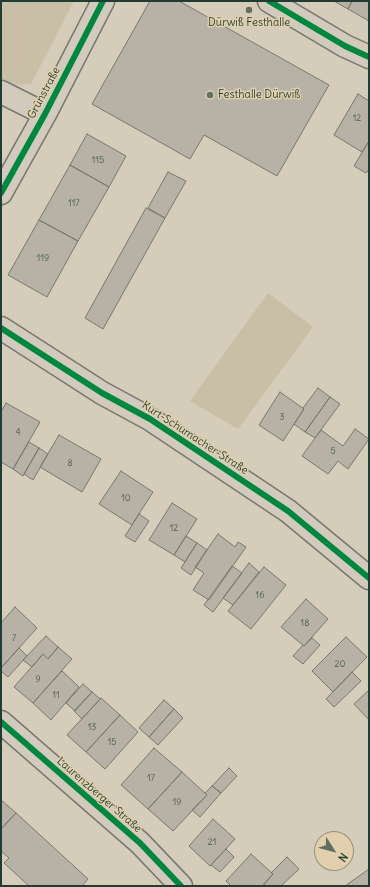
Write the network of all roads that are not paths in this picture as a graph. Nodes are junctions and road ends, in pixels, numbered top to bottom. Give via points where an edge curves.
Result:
1 (103, 1) edge
2 (269, 1) edge
3 (369, 57) edge
4 (1, 92) edge
5 (45, 114) junction
6 (1, 193) edge
7 (1, 328) edge
8 (369, 578) edge
9 (1, 722) edge
10 (181, 886) edge

1 - 5 street, Grünstraße
2 - 3 street via 345,46
4 - 5 street
5 - 6 street, Grünstraße
7 - 8 street, Kurt-Schumacher-Straße via 102,393 150,419 288,511
9 - 10 street, Laurenzberger Straße via 140,844

